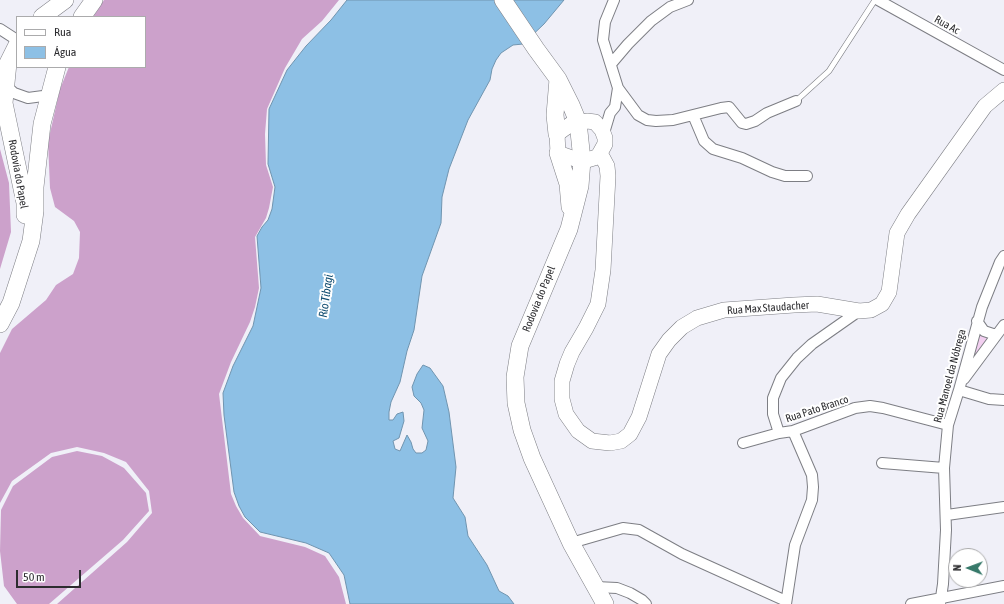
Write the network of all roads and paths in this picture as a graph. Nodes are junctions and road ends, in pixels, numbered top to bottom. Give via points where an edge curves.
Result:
1 (65, 0) edge
2 (94, 0) edge
3 (503, 0) edge
4 (614, 0) edge
5 (688, 0) edge
6 (875, 0) edge
7 (878, 0) edge
8 (43, 16) edge
9 (83, 16) edge
10 (0, 29) edge
11 (16, 39) edge
12 (16, 47) edge
13 (611, 64) junction
14 (56, 68) edge
15 (1004, 70) edge
16 (558, 79) junction
17 (2, 83) edge
18 (618, 88) junction
19 (1004, 90) edge
20 (50, 93) junction
21 (796, 101) joint
22 (693, 115) junction
23 (578, 122) junction
24 (599, 128) junction
25 (557, 134) junction
26 (558, 153) junction
27 (600, 153) junction
28 (582, 160) junction
29 (807, 176) dead end
30 (569, 229) junction
31 (1004, 256) edge
32 (26, 259) junction
33 (859, 312) junction
34 (977, 321) junction
35 (0, 324) edge
36 (1001, 330) edge
37 (960, 386) junction
38 (1004, 400) edge
39 (948, 425) junction
40 (793, 430) junction
41 (779, 433) junction
42 (743, 443) dead end
43 (882, 463) dead end
44 (944, 468) junction
45 (1004, 507) edge
46 (946, 515) junction
47 (572, 543) junction
48 (1004, 586) edge
49 (596, 587) junction
50 (941, 601) edge
51 (786, 602) edge
52 (606, 604) edge
53 (646, 604) edge
54 (911, 604) edge

1 - 8 main road
2 - 9 main road
3 - 16 main road, Rodovia do Papel
4 - 13 street via 605,22 603,40
5 - 13 street via 670,7 651,21
6 - 21 lane via 829,71
7 - 15 street, Rua Ac
10 - 11 street
12 - 17 main road, Rodovia do Papel
13 - 18 street
14 - 20 main road, Rodovia do Papel
16 - 23 main road, Rodovia do Papel
16 - 25 main road
17 - 20 street via 14,93 28,98
17 - 32 main road, Rodovia do Papel via 25,203
18 - 22 street via 638,115 646,120 673,120
18 - 24 street via 615,107
19 - 33 main road, Rua Max Staudacher via 985,106 908,214 897,234 889,292 882,304 871,310
20 - 32 main road, Rodovia do Papel via 42,124 35,211
21 - 22 street via 746,124 742,123 729,107
22 - 29 street via 704,141 713,149 785,176
23 - 24 main road via 587,121
23 - 25 main road
23 - 28 main road, Rodovia do Papel
24 - 27 main road via 605,144
25 - 26 main road
26 - 28 main road
26 - 30 main road via 568,184
27 - 28 main road via 592,159
27 - 33 main road, Rua Max Staudacher via 607,166 608,176 603,270 598,304 572,352 562,381 562,399 566,414 578,431 592,441 621,441 630,434 639,417 659,354 669,340 697,318 724,310 817,304
28 - 30 main road, Rodovia do Papel via 580,186
30 - 47 main road, Rodovia do Papel via 520,346 515,377 516,403 522,430 532,458
31 - 34 street, Rua Manoel da Nóbrega
32 - 35 main road, Rodovia do Papel via 11,303
33 - 41 street, Rua Pato Branco via 812,344 781,378 773,398 773,414
34 - 36 street via 984,331 993,334
34 - 37 street, Rua Manoel da Nóbrega
36 - 37 street
37 - 38 street via 989,399
37 - 39 street, Rua Manoel da Nóbrega
39 - 40 street, Rua Pato Branco via 870,406 855,408
39 - 44 street, Rua Manoel da Nóbrega
40 - 41 street, Rua Pato Branco
40 - 51 street via 812,475 813,487 812,500 796,545
41 - 42 street
43 - 44 street
44 - 46 street, Rua Manoel da Nóbrega
45 - 46 street
46 - 50 street, Rua Manoel da Nóbrega
47 - 49 main road, Rodovia do Papel
47 - 51 street via 623,528 638,530 682,554
48 - 50 street
49 - 52 main road, Rodovia do Papel
49 - 53 street via 617,588
50 - 54 street

